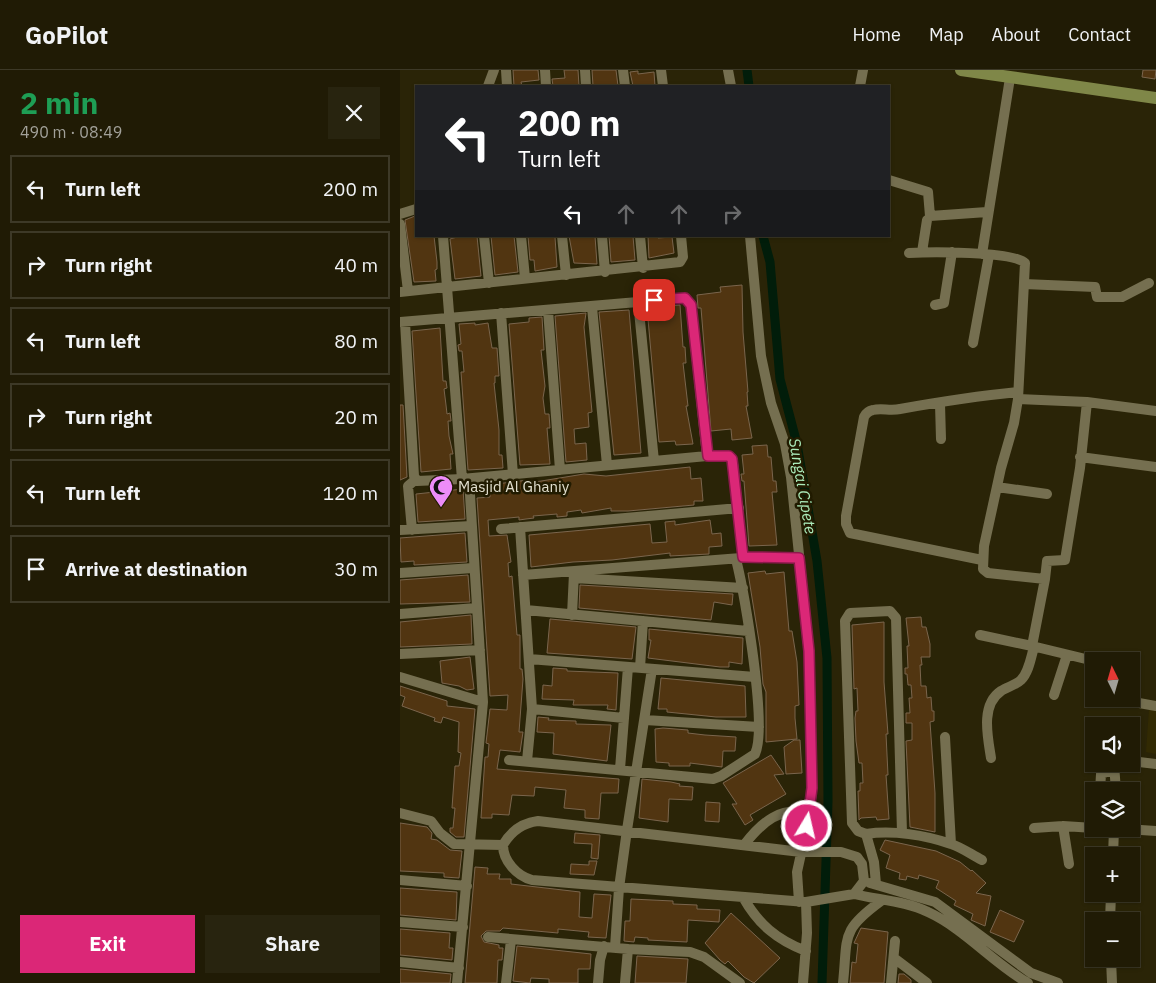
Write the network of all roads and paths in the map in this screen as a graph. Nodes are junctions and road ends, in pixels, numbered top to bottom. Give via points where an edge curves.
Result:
1 (494, 70) edge
2 (506, 70) edge
3 (545, 70) edge
4 (585, 70) edge
5 (623, 70) edge
6 (661, 70) edge
7 (728, 70) edge
8 (863, 70) edge
9 (961, 70) edge
10 (1010, 78) junction
11 (488, 85) edge
12 (507, 85) edge
13 (546, 85) edge
14 (586, 85) edge
15 (625, 85) edge
16 (663, 85) edge
17 (731, 85) edge
18 (860, 85) edge
19 (1156, 98) edge
20 (890, 180) edge
21 (415, 209) edge
22 (987, 212) junction
23 (400, 214) edge
24 (927, 220) dead end
25 (400, 224) edge
26 (443, 237) edge
27 (484, 237) edge
28 (521, 237) edge
29 (562, 237) edge
30 (602, 237) edge
31 (640, 237) edge
32 (681, 237) edge
33 (750, 237) edge
34 (922, 252) junction
35 (952, 252) junction
36 (909, 253) dead end
37 (986, 255) junction
38 (643, 268) junction
39 (605, 272) junction
40 (566, 275) junction
41 (525, 278) junction
42 (489, 282) junction
43 (1149, 283) dead end
44 (1024, 284) junction
45 (449, 287) junction
46 (404, 292) edge
47 (638, 302) junction
48 (935, 306) dead end
49 (592, 307) junction
50 (548, 310) junction
51 (501, 313) junction
52 (451, 318) junction
53 (403, 322) edge
54 (973, 343) dead end
55 (1018, 396) junction
56 (1087, 402) junction
57 (940, 404) junction
58 (1156, 411) edge
59 (941, 439) dead end
60 (708, 456) junction
61 (1080, 457) junction
62 (654, 461) junction
63 (607, 465) junction
64 (1156, 467) edge
65 (560, 470) junction
66 (513, 474) junction
67 (466, 479) junction
68 (415, 480) junction
69 (997, 487) junction
70 (1047, 494) dead end
71 (739, 508) junction
72 (471, 526) junction
73 (520, 527) junction
74 (501, 529) dead end
75 (400, 530) edge
76 (412, 530) junction
77 (740, 558) junction
78 (799, 558) junction
79 (982, 560) junction
80 (474, 568) junction
81 (400, 573) edge
82 (523, 575) junction
83 (574, 575) junction
84 (1045, 579) junction
85 (744, 588) junction
86 (476, 608) junction
87 (526, 610) junction
88 (400, 614) edge
89 (572, 615) junction
90 (643, 622) junction
91 (748, 631) junction
92 (980, 635) dead end
93 (1033, 647) junction
94 (480, 650) junction
95 (400, 654) edge
96 (1067, 655) junction
97 (529, 659) junction
98 (1085, 659) edge
99 (628, 667) junction
100 (640, 668) junction
101 (652, 669) junction
102 (400, 677) edge
103 (755, 677) junction
104 (1054, 695) dead end
105 (483, 702) junction
106 (1140, 703) edge
107 (1156, 706) edge
108 (532, 708) junction
109 (624, 718) junction
110 (645, 720) junction
111 (759, 727) junction
112 (945, 737) dead end
113 (991, 758) dead end
114 (509, 760) dead end
115 (527, 761) junction
116 (1140, 762) edge
117 (1156, 764) edge
118 (620, 769) junction
119 (638, 771) junction
120 (400, 813) edge
121 (810, 813) junction
122 (1063, 826) junction
123 (1085, 827) edge
124 (1034, 828) dead end
125 (627, 830) junction
126 (1140, 830) edge
127 (1156, 831) edge
128 (902, 833) junction
129 (866, 834) junction
130 (951, 844) junction
131 (471, 845) junction
132 (503, 845) junction
133 (744, 845) junction
134 (806, 852) junction
135 (982, 860) dead end
136 (1069, 864) dead end
137 (400, 880) edge
138 (864, 881) junction
139 (876, 884) junction
140 (467, 886) junction
141 (619, 888) junction
142 (854, 894) junction
143 (743, 897) junction
144 (881, 901) junction
145 (806, 902) junction
146 (946, 909) junction
147 (940, 918) junction
148 (400, 922) edge
149 (955, 923) junction
150 (463, 927) junction
151 (488, 937) dead end
152 (510, 940) junction
153 (895, 941) dead end
154 (604, 946) junction
155 (615, 947) junction
156 (628, 949) junction
157 (806, 951) junction
158 (894, 958) junction
159 (400, 962) edge
160 (1111, 967) edge
161 (459, 968) junction
162 (1028, 980) edge
163 (1040, 980) edge
164 (457, 983) edge
165 (506, 983) edge
166 (598, 983) edge
167 (625, 983) edge
168 (740, 983) edge
169 (803, 983) edge
170 (843, 983) edge
171 (891, 983) edge
172 (927, 983) edge
173 (1058, 983) edge
174 (1112, 983) edge

1 - 11 street
2 - 12 street
3 - 13 street
4 - 14 street
5 - 15 street
6 - 16 street
7 - 17 street
8 - 18 street
9 - 10 main road
10 - 19 main road
10 - 22 street
20 - 22 street via 928,192 930,216
21 - 23 street
22 - 37 street
24 - 34 street
25 - 46 street
26 - 45 street
27 - 42 street
28 - 41 street
29 - 40 street
30 - 39 street
31 - 38 street
32 - 38 street via 682,261
33 - 78 street via 759,343 771,403 786,450
34 - 35 street
34 - 36 street
35 - 37 street
35 - 48 street via 944,303
37 - 44 street via 1024,261
37 - 54 street
38 - 39 street
39 - 40 street
40 - 41 street
41 - 42 street
42 - 45 street
43 - 44 street via 1122,297 1099,297 1095,286
44 - 55 street
45 - 46 street
45 - 52 street
47 - 49 street
47 - 60 street via 685,298 690,302
47 - 62 street
49 - 50 street
49 - 63 street
50 - 51 street
50 - 65 street
51 - 52 street
51 - 66 street
52 - 53 street
52 - 67 street
53 - 68 street
55 - 56 street
55 - 57 street via 968,397
55 - 69 street
56 - 58 street
56 - 61 street
57 - 59 street
57 - 79 street via 918,404 897,410 875,409 866,413 846,524 855,536
60 - 62 street
60 - 71 street via 729,456 732,459
61 - 64 street
61 - 84 street via 1065,560 1047,561
62 - 63 street
63 - 65 street
65 - 66 street
66 - 67 street
67 - 68 street via 420,483
67 - 72 street
68 - 76 street via 408,486
69 - 70 street
69 - 79 street
71 - 73 street
71 - 77 street
72 - 76 street
72 - 80 street
73 - 74 street
73 - 82 street
75 - 76 street
77 - 78 street
77 - 83 street
77 - 85 street
78 - 121 street via 809,651
79 - 84 street via 983,569 988,573
80 - 81 street
80 - 86 street
82 - 83 street
82 - 87 street
83 - 85 street
83 - 89 street
84 - 93 street
85 - 91 street
86 - 88 street
86 - 94 street
87 - 89 street
87 - 97 street
89 - 90 street
90 - 91 street
90 - 100 street
91 - 103 street
92 - 93 street
93 - 96 street
93 - 113 street via 1022,679 999,692 989,710 987,727
94 - 95 street
94 - 105 street
96 - 98 street
96 - 104 street
97 - 99 street
97 - 108 street
99 - 100 street
99 - 109 street
100 - 101 street
101 - 103 street
101 - 110 street
102 - 105 street
103 - 111 street
105 - 131 street
106 - 107 street
108 - 109 street
108 - 115 street
109 - 118 street
110 - 111 street
110 - 119 street
111 - 119 street via 755,754 717,778
112 - 130 street
114 - 115 street
115 - 118 street
116 - 117 street
118 - 119 street
119 - 125 street
120 - 131 street via 431,821 440,834 454,844
121 - 133 street via 799,810 775,815
121 - 134 street
122 - 123 street
122 - 124 street
122 - 136 street
125 - 132 street via 529,822 515,829
125 - 133 street
125 - 141 street
126 - 127 street
128 - 129 street
128 - 129 street via 895,614 890,611 850,612 845,621 852,823 858,831
128 - 130 street
129 - 139 street
130 - 135 street
131 - 132 street
131 - 140 street
132 - 141 street via 503,852 512,867 525,878
133 - 134 street
134 - 138 street via 841,852 857,857 862,864
134 - 145 street via 797,877
137 - 140 street
138 - 139 street
138 - 142 street
139 - 146 street via 923,896
140 - 150 street
141 - 143 street
141 - 155 street
142 - 144 street
142 - 145 street
143 - 145 street
143 - 157 street via 762,926 790,945
144 - 147 street via 916,907
144 - 170 street via 864,913 848,932
145 - 157 street
146 - 147 street
146 - 149 street
147 - 149 street
148 - 150 street
149 - 162 street
150 - 161 street
151 - 152 street
152 - 154 street
152 - 165 street
153 - 158 street
154 - 155 street
154 - 166 street
155 - 156 street
156 - 167 street
156 - 168 street via 698,954
157 - 169 street
158 - 171 street
158 - 172 street
159 - 161 street
160 - 174 street
161 - 164 street
162 - 163 street
163 - 173 street

